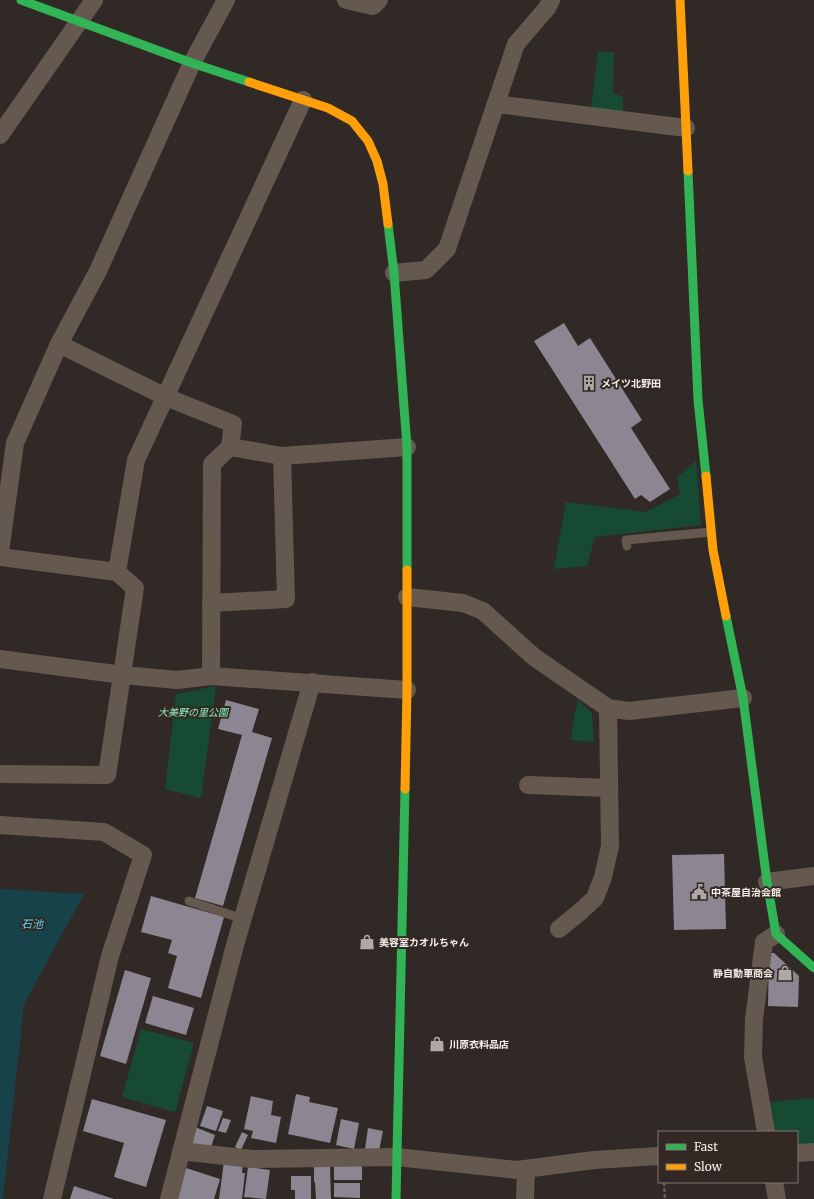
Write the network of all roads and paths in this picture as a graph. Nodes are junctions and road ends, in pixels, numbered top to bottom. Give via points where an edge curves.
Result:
1 (21, 0) edge
2 (94, 0) edge
3 (226, 0) edge
4 (346, 0) edge
5 (379, 0) edge
6 (551, 0) edge
7 (680, 0) edge
8 (78, 22) junction
9 (192, 63) junction
10 (303, 100) junction
11 (496, 104) junction
12 (686, 128) junction
13 (0, 135) edge
14 (394, 273) junction
15 (59, 344) junction
16 (166, 397) junction
17 (408, 446) junction
18 (230, 447) junction
19 (282, 456) junction
20 (711, 532) junction
21 (627, 546) dead end
22 (0, 552) edge
23 (0, 557) edge
24 (117, 572) junction
25 (407, 597) junction
26 (211, 603) junction
27 (0, 659) edge
28 (123, 676) junction
29 (210, 676) junction
30 (312, 682) junction
31 (406, 690) junction
32 (743, 698) junction
33 (608, 708) junction
34 (0, 774) edge
35 (528, 785) dead end
36 (609, 788) junction
37 (0, 825) edge
38 (814, 876) edge
39 (767, 882) junction
40 (189, 901) dead end
41 (243, 919) junction
42 (559, 929) dead end
43 (776, 934) junction
44 (814, 968) edge
45 (766, 1131) edge
46 (181, 1151) junction
47 (814, 1152) edge
48 (798, 1153) edge
49 (658, 1156) edge
50 (397, 1157) junction
51 (526, 1169) junction
52 (664, 1183) edge
53 (774, 1183) edge
54 (52, 1199) edge
55 (169, 1199) edge
56 (396, 1199) edge
57 (525, 1199) edge
58 (665, 1199) edge
59 (777, 1199) edge

1 - 8 street
2 - 8 street
3 - 9 street
4 - 5 street via 373,6
6 - 11 street via 516,44
7 - 12 street
8 - 9 street
8 - 13 street
9 - 10 street
9 - 15 street via 98,271
10 - 14 street via 328,108 352,121 368,141 383,184
10 - 16 street
11 - 12 street
11 - 14 street via 447,249 426,270
12 - 20 street via 698,400
14 - 17 street
15 - 16 street
15 - 22 street via 15,443
16 - 18 street via 233,424
16 - 24 street via 136,460
17 - 19 street
17 - 25 street
18 - 19 street
18 - 26 street via 212,464
19 - 26 street via 286,599
20 - 21 lane via 626,540
20 - 32 street
23 - 24 street
24 - 28 street via 135,588
25 - 31 street
25 - 33 street via 463,603 483,611 534,657
26 - 29 street
27 - 28 street
28 - 29 street via 177,680
28 - 34 street via 107,775
29 - 30 street
30 - 31 street
30 - 41 street
31 - 50 street
32 - 33 street via 629,711
32 - 39 street
33 - 36 street
35 - 36 street
36 - 42 street via 610,846 603,877 595,898
37 - 54 street via 104,832 143,855 110,956
38 - 39 street
39 - 43 street
40 - 41 lane
41 - 46 street
43 - 44 street
43 - 45 street via 764,942 754,1019 753,1057
46 - 50 street via 252,1159
46 - 55 street
47 - 48 street
49 - 51 street via 594,1160
50 - 51 street
50 - 56 street
51 - 57 street
52 - 58 path
53 - 59 street

